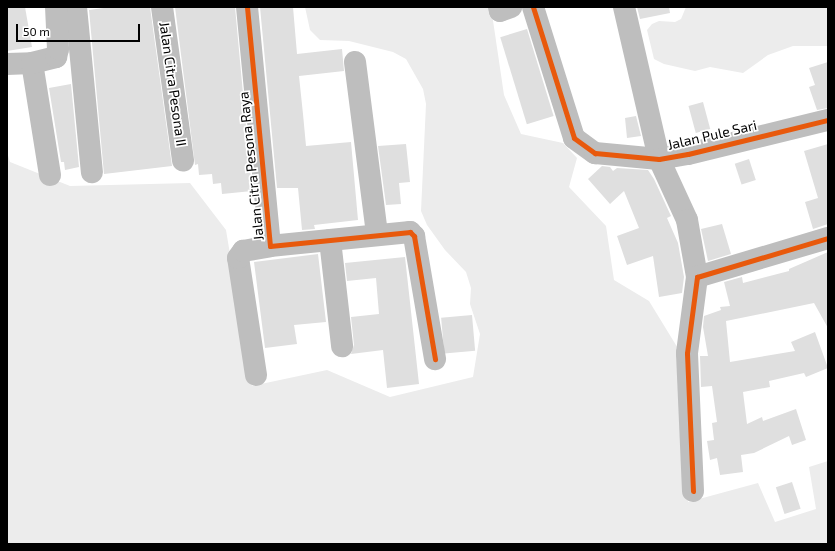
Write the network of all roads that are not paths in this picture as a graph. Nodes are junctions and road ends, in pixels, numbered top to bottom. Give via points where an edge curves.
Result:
1 (162, 7) edge
2 (248, 7) edge
3 (499, 7) edge
4 (511, 7) edge
5 (533, 7) edge
6 (624, 7) edge
7 (66, 8) edge
8 (355, 62) dead end
9 (32, 63) junction
10 (7, 64) edge
11 (828, 120) edge
12 (659, 158) junction
13 (183, 161) dead end
14 (92, 172) dead end
15 (50, 175) dead end
16 (377, 234) junction
17 (828, 238) edge
18 (330, 240) junction
19 (270, 246) junction
20 (697, 278) junction
21 (342, 346) dead end
22 (435, 359) dead end
23 (256, 375) dead end
24 (693, 491) dead end

1 - 13 street, Jalan Citra Pesona II
2 - 19 street, Jalan Citra Pesona Raya
3 - 4 street via 500,11
5 - 12 street, Jalan Pule Sari via 574,138 595,153
6 - 12 street, Jalan Pule Sari
7 - 9 street via 56,57
7 - 14 street
8 - 16 street
9 - 10 street
9 - 15 street
11 - 12 street, Jalan Pule Sari via 688,154
12 - 20 street, Jalan Pule Sari via 687,220
16 - 18 street, Jalan Citra Pesona Raya
16 - 22 street, Jalan Citra Pesona Raya via 406,230 414,236
17 - 20 street
18 - 19 street, Jalan Citra Pesona Raya
18 - 21 street
19 - 23 street, Jalan Citra Pesona Raya via 243,251 238,258
20 - 24 street, Jalan Pule Sari via 687,353

